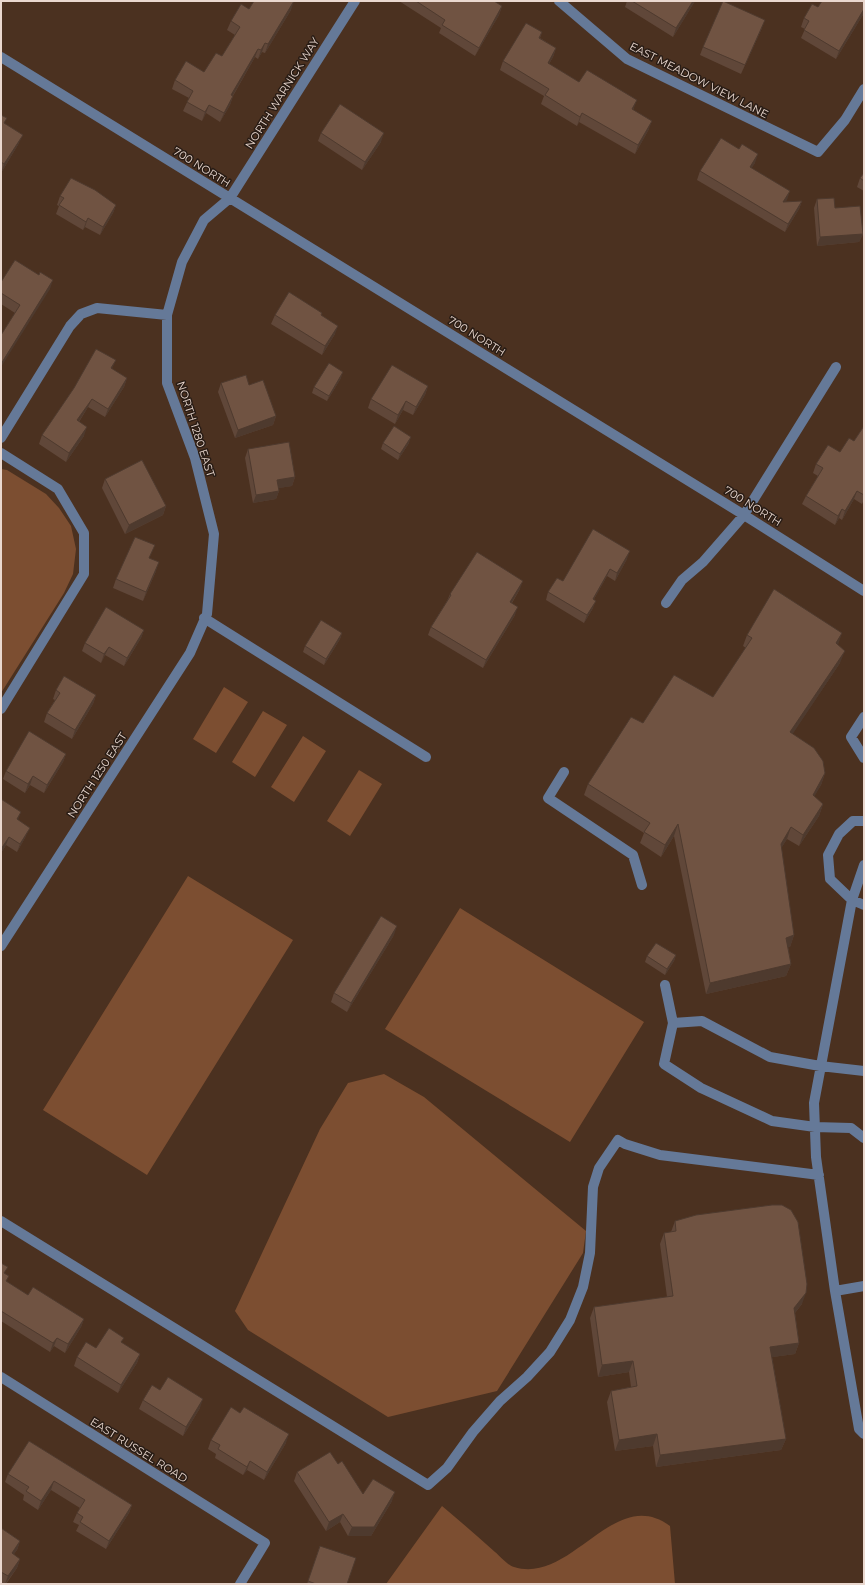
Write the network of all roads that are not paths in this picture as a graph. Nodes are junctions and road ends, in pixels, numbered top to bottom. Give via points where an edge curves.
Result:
1 (355, 1) edge
2 (559, 1) edge
3 (1, 57) edge
4 (864, 89) edge
5 (230, 198) junction
6 (167, 315) junction
7 (836, 367) dead end
8 (1, 438) edge
9 (1, 453) edge
10 (744, 515) junction
11 (864, 591) edge
12 (666, 603) dead end
13 (206, 616) junction
14 (1, 709) edge
15 (864, 717) edge
16 (426, 757) dead end
17 (864, 758) edge
18 (564, 772) dead end
19 (864, 821) edge
20 (864, 865) edge
21 (642, 885) dead end
22 (852, 900) junction
23 (864, 905) edge
24 (1, 946) edge
25 (665, 985) dead end
26 (673, 1023) junction
27 (820, 1066) junction
28 (864, 1071) edge
29 (815, 1127) junction
30 (864, 1138) edge
31 (819, 1175) junction
32 (1, 1221) edge
33 (864, 1286) edge
34 (835, 1291) junction
35 (1, 1377) edge
36 (864, 1434) edge
37 (240, 1584) edge

1 - 5 street, NORTH WARNICK WAY
2 - 4 street, EAST MEADOW VIEW LANE via 627,59 818,152 845,120
3 - 5 street, 700 NORTH
5 - 6 street, NORTH 1280 EAST via 204,220 182,262
5 - 10 street, 700 NORTH
6 - 8 street via 98,308 81,314 70,326
6 - 13 street, NORTH 1280 EAST via 167,383 195,458 214,534
7 - 10 street
9 - 14 street via 58,490 84,532 84,574
10 - 11 street, 700 NORTH
10 - 12 street via 703,562 682,580
13 - 16 street
13 - 24 street, NORTH 1250 EAST via 190,653
15 - 17 street via 851,737
18 - 21 street via 548,798 633,855
19 - 22 street via 853,821 839,834 828,854 830,879
20 - 22 street
22 - 23 street
22 - 27 street
25 - 26 street
26 - 27 street via 702,1021 770,1058
26 - 29 street via 664,1064 701,1088 772,1121
27 - 28 street
27 - 29 street via 814,1103
29 - 30 street via 851,1128
29 - 31 street
31 - 32 street via 660,1155 618,1140 599,1168 594,1186 590,1253 583,1287 570,1320 550,1352 500,1402 473,1432 447,1468 428,1485
31 - 34 street
33 - 34 street
34 - 36 street via 859,1428
35 - 37 street, EAST RUSSEL ROAD via 265,1543

